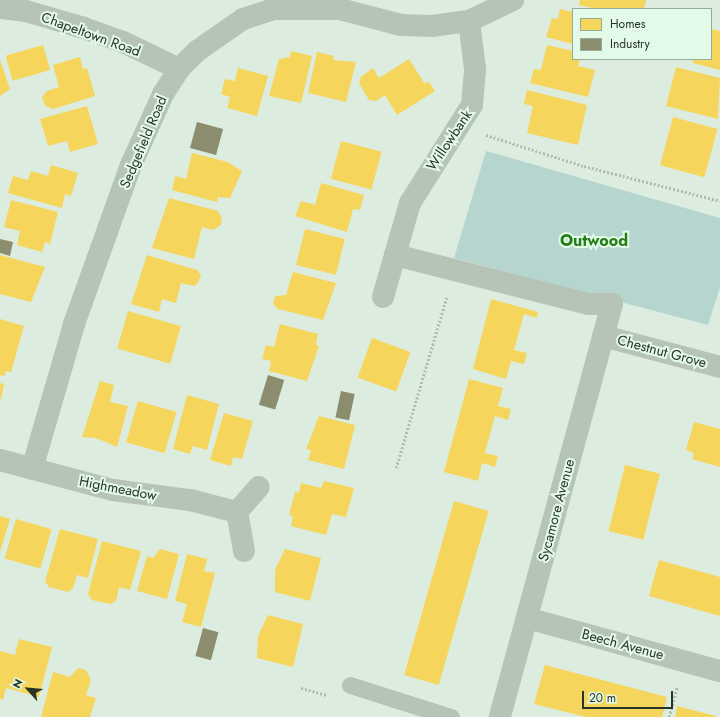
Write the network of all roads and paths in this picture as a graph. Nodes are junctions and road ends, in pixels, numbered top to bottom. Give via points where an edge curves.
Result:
1 (513, 0) edge
2 (0, 8) edge
3 (469, 21) junction
4 (179, 70) junction
5 (462, 123) junction
6 (720, 200) edge
7 (395, 255) junction
8 (454, 270) junction
9 (383, 297) dead end
10 (603, 336) junction
11 (720, 367) edge
12 (0, 460) edge
13 (396, 468) dead end
14 (32, 469) junction
15 (259, 487) dead end
16 (237, 512) junction
17 (244, 551) dead end
18 (527, 618) junction
19 (720, 671) edge
20 (350, 685) dead end
21 (451, 717) edge
22 (500, 717) edge

1 - 3 street, Sedgefield Road
2 - 4 street, Chapeltown Road via 26,11 84,28 123,42
3 - 4 street, Sedgefield Road via 432,26 401,25 340,9 274,9 243,19 217,34
3 - 5 street, Willowbank via 476,88
4 - 14 street, Sedgefield Road via 147,124 131,165 74,324
5 - 6 path via 481,134 584,166
5 - 7 street, Willowbank via 421,181 410,203
7 - 8 street
7 - 9 street, Willowbank
8 - 10 street, Sycamore Avenue via 590,304 612,304
8 - 13 path
10 - 11 street, Chestnut Grove
10 - 18 street, Sycamore Avenue
12 - 14 street, Highmeadow
14 - 16 street, Highmeadow via 113,490 190,500
15 - 16 street
16 - 17 street
18 - 19 street, Beech Avenue
18 - 22 street, Sycamore Avenue
20 - 21 lane

